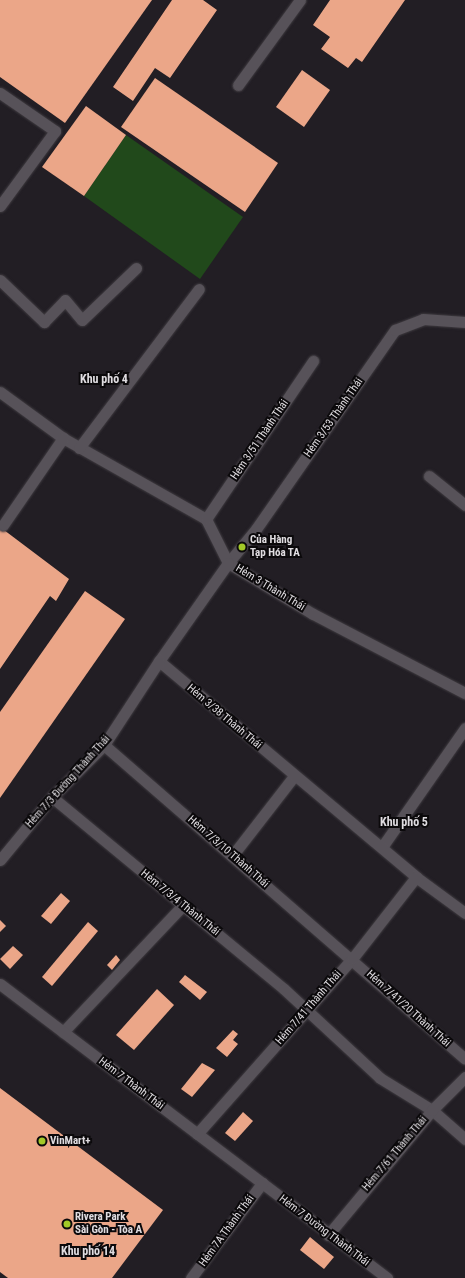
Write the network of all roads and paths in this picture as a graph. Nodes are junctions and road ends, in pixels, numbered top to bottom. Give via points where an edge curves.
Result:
1 (300, 0) edge
2 (238, 85) dead end
3 (0, 93) edge
4 (0, 206) edge
5 (136, 268) dead end
6 (0, 280) edge
7 (199, 289) dead end
8 (465, 322) edge
9 (313, 361) dead end
10 (0, 392) edge
11 (63, 438) junction
12 (79, 448) junction
13 (429, 476) dead end
14 (465, 505) edge
15 (206, 519) junction
16 (3, 525) dead end
17 (228, 563) junction
18 (159, 661) junction
19 (465, 693) edge
20 (465, 728) edge
21 (104, 745) junction
22 (294, 776) junction
23 (52, 797) junction
24 (382, 847) junction
25 (232, 856) junction
26 (0, 860) edge
27 (416, 877) junction
28 (183, 905) junction
29 (465, 913) edge
30 (352, 959) junction
31 (0, 984) edge
32 (307, 1010) junction
33 (63, 1032) junction
34 (465, 1059) edge
35 (465, 1077) edge
36 (432, 1110) junction
37 (197, 1134) junction
38 (465, 1139) edge
39 (262, 1183) junction
40 (328, 1235) junction
41 (192, 1278) edge
42 (387, 1278) edge

1 - 2 street
3 - 4 street via 55,132
5 - 6 street via 82,320 65,300 44,322
7 - 12 street
8 - 17 street, Hẻm 3/53 Thành Thái via 423,319 395,330 256,529
9 - 15 street, Hẻm 3/51 Thành Thái
10 - 11 street
11 - 12 street
11 - 16 street
12 - 15 street
13 - 14 street
15 - 17 street, Hẻm 3 Thành Thái
17 - 18 street
17 - 19 street, Hẻm 3 Thành Thái via 313,614
18 - 21 street, Hẻm 7/3 Đường Thành Thái
18 - 22 street, Hẻm 3/38 Thành Thái
20 - 24 street
21 - 23 street, Hẻm 7/3 Đường Thành Thái
21 - 25 street, Hẻm 7/3/10 Thành Thái
22 - 24 street, Hẻm 3/38 Thành Thái
22 - 25 street
23 - 26 street, Hẻm 7/3 Đường Thành Thái
23 - 28 street, Hẻm 7/3/4 Thành Thái
24 - 27 street, Hẻm 3/38 Thành Thái
25 - 30 street, Hẻm 7/3/10 Thành Thái
27 - 29 street, Hẻm 3/38 Thành Thái
27 - 30 street, Hẻm 7/41 Thành Thái
28 - 32 street, Hẻm 7/3/4 Thành Thái
28 - 33 street
30 - 32 street, Hẻm 7/41 Thành Thái
30 - 34 street, Hẻm 7/41/20 Thành Thái
31 - 33 street, Hẻm 7 Thành Thái
32 - 36 street, Hẻm 7/3/4 Thành Thái via 380,1078
32 - 37 street, Hẻm 7/41 Thành Thái
33 - 37 street, Hẻm 7 Thành Thái
35 - 36 street, Hẻm 7/61 Thành Thái
36 - 38 street, Hẻm 7/3/4 Thành Thái
36 - 40 street, Hẻm 7/61 Thành Thái
37 - 39 street, Hẻm 7 Thành Thái
39 - 40 street, Hẻm 7 Đường Thành Thái
39 - 41 street, Hẻm 7A Thành Thái
40 - 42 street, Hẻm 7 Đường Thành Thái

